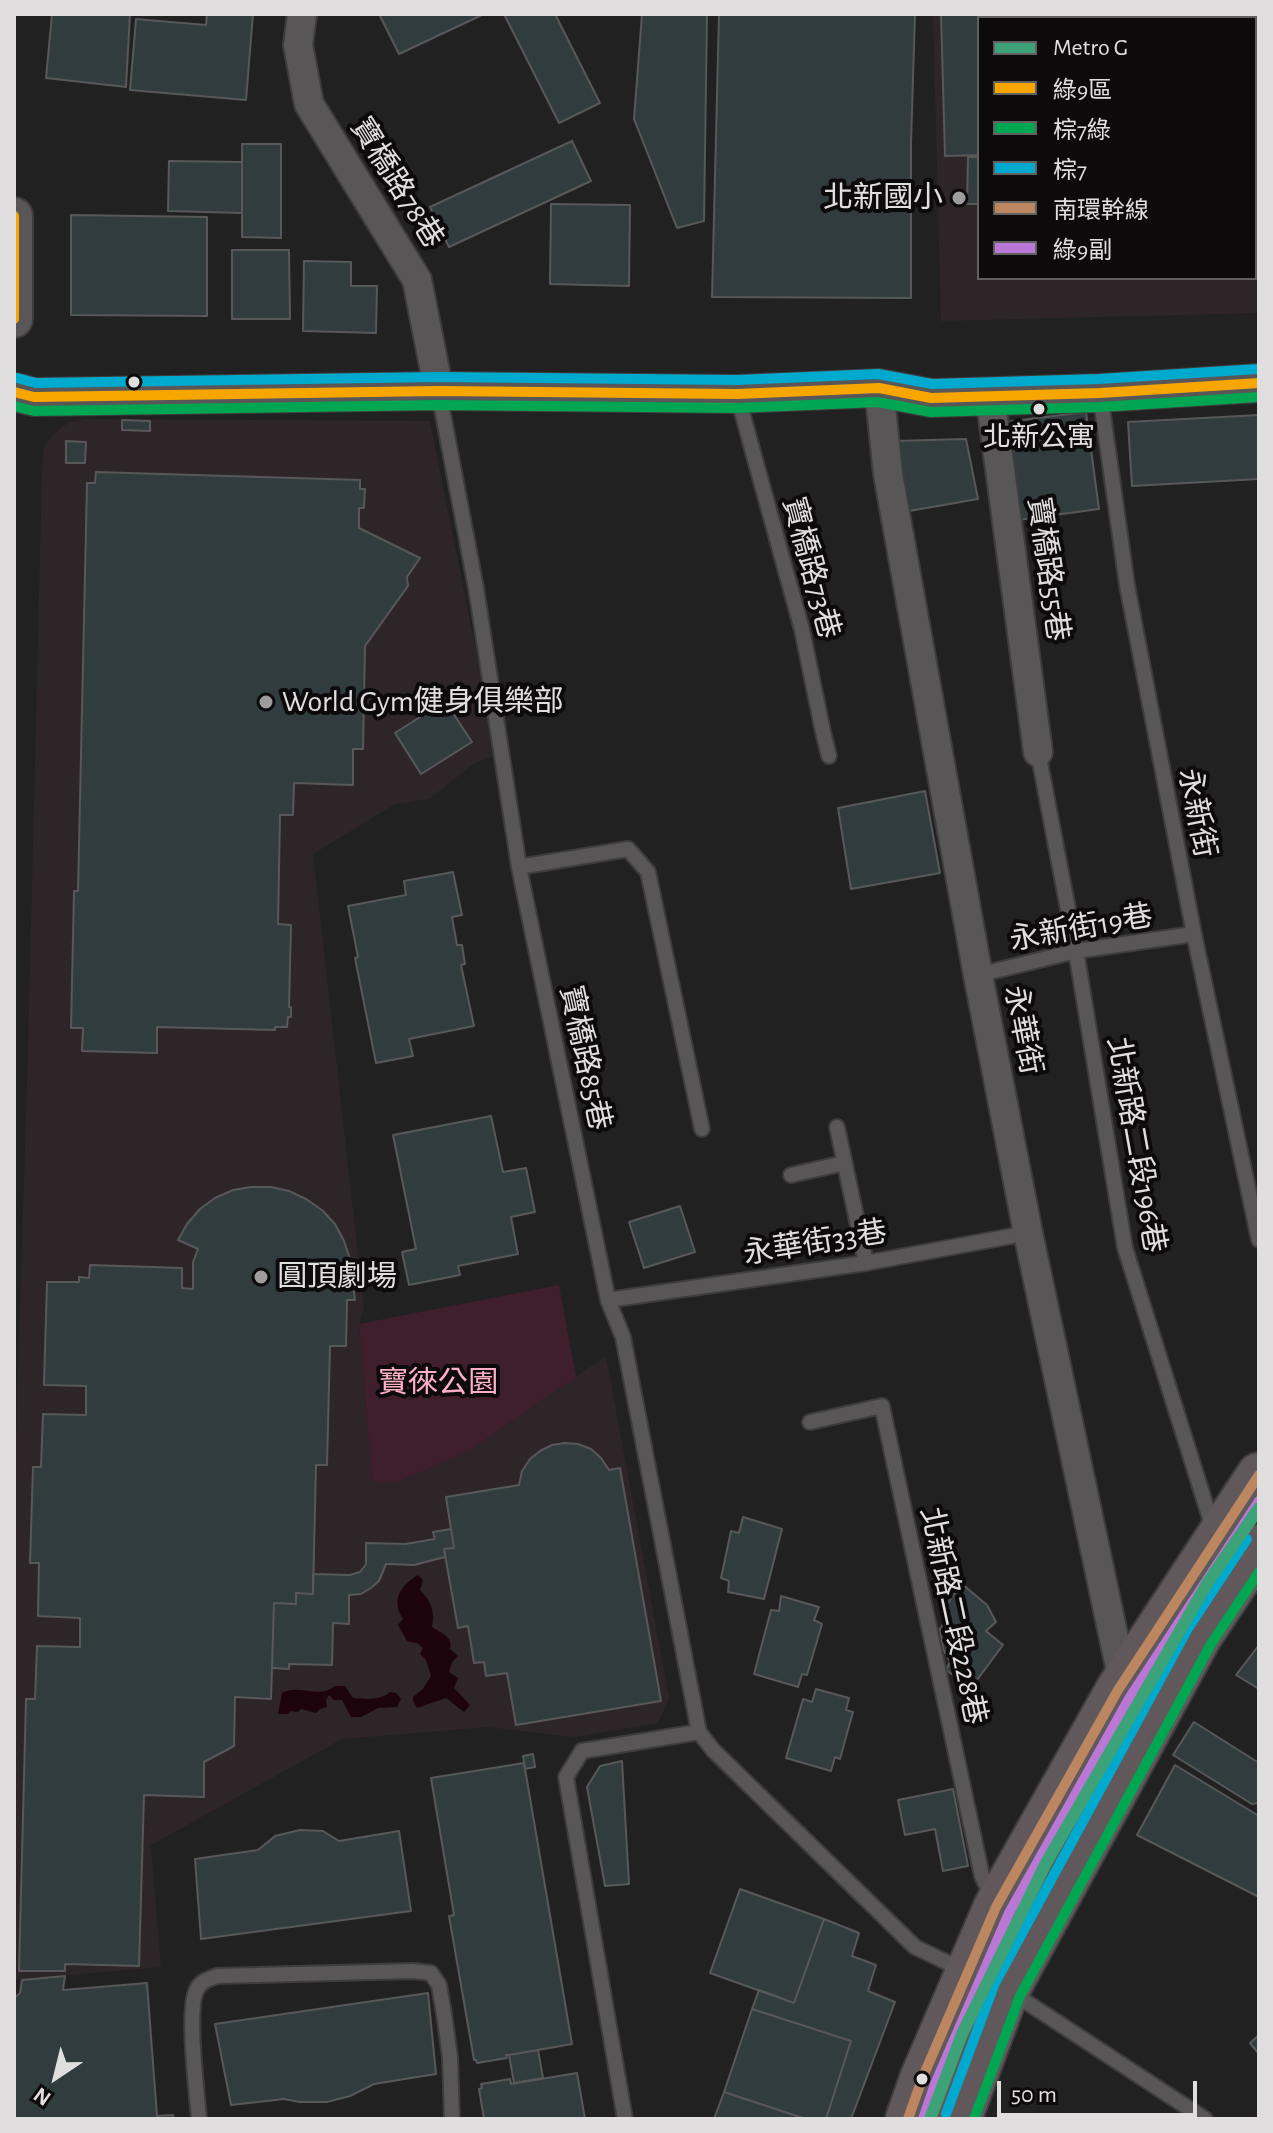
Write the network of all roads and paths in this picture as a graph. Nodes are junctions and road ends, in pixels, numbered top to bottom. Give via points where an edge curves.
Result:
1 (302, 14) edge
2 (14, 216) edge
3 (14, 272) edge
4 (14, 319) edge
5 (1259, 383) edge
6 (879, 388) junction
7 (439, 391) junction
8 (14, 392) edge
9 (1100, 393) junction
10 (737, 394) junction
11 (990, 395) junction
12 (1038, 752) joint
13 (829, 756) dead end
14 (519, 867) junction
15 (1194, 934) junction
16 (1076, 951) junction
17 (978, 975) junction
18 (837, 1127) dead end
19 (702, 1129) dead end
20 (844, 1163) junction
21 (791, 1175) dead end
22 (1028, 1233) junction
23 (1259, 1240) edge
24 (866, 1263) junction
25 (608, 1300) junction
26 (810, 1422) dead end
27 (1257, 1481) edge
28 (1216, 1540) junction
29 (1259, 1547) edge
30 (1123, 1681) junction
31 (699, 1732) junction
32 (996, 1907) junction
33 (968, 1972) junction
34 (1007, 1990) junction
35 (199, 2119) edge
36 (452, 2119) edge
37 (625, 2119) edge
38 (908, 2119) edge
39 (959, 2119) edge
40 (1205, 2119) edge

1 - 7 street, 寶橋路78巷 via 298,45 309,104 417,280
2 - 3 street
3 - 4 street
5 - 9 street
6 - 10 street
6 - 11 street via 931,398
6 - 17 street, 永華街 via 888,474
7 - 8 street via 34,397
7 - 10 street
7 - 14 lane, 寶橋路85巷
9 - 11 street
9 - 15 lane, 永新街 via 1127,585
10 - 13 lane, 寶橋路73巷 via 802,630
11 - 12 street, 寶橋路55巷
12 - 16 lane, 北新路二段196巷
14 - 19 lane via 628,849 648,872
14 - 25 lane, 寶橋路85巷
15 - 16 lane, 永新街19巷
15 - 23 lane, 永新街
16 - 17 lane, 永新街19巷
16 - 28 lane, 北新路二段196巷 via 1125,1248
17 - 22 street, 永華街
18 - 20 lane
20 - 21 lane
20 - 24 lane
22 - 24 lane, 永華街33巷
22 - 30 street, 永華街
24 - 25 lane, 永華街33巷
25 - 31 lane, 寶橋路85巷 via 623,1337
26 - 32 lane, 北新路二段228巷 via 882,1406 982,1876
27 - 28 main road
28 - 30 main road
29 - 34 main road via 1199,1637
30 - 32 main road
31 - 33 lane via 915,1947
31 - 37 lane via 582,1751 566,1777
32 - 33 main road
33 - 34 lane
33 - 38 main road
34 - 39 main road
34 - 40 lane
35 - 36 lane via 192,2013 203,1981 217,1976 413,1971 431,1973 439,1985

